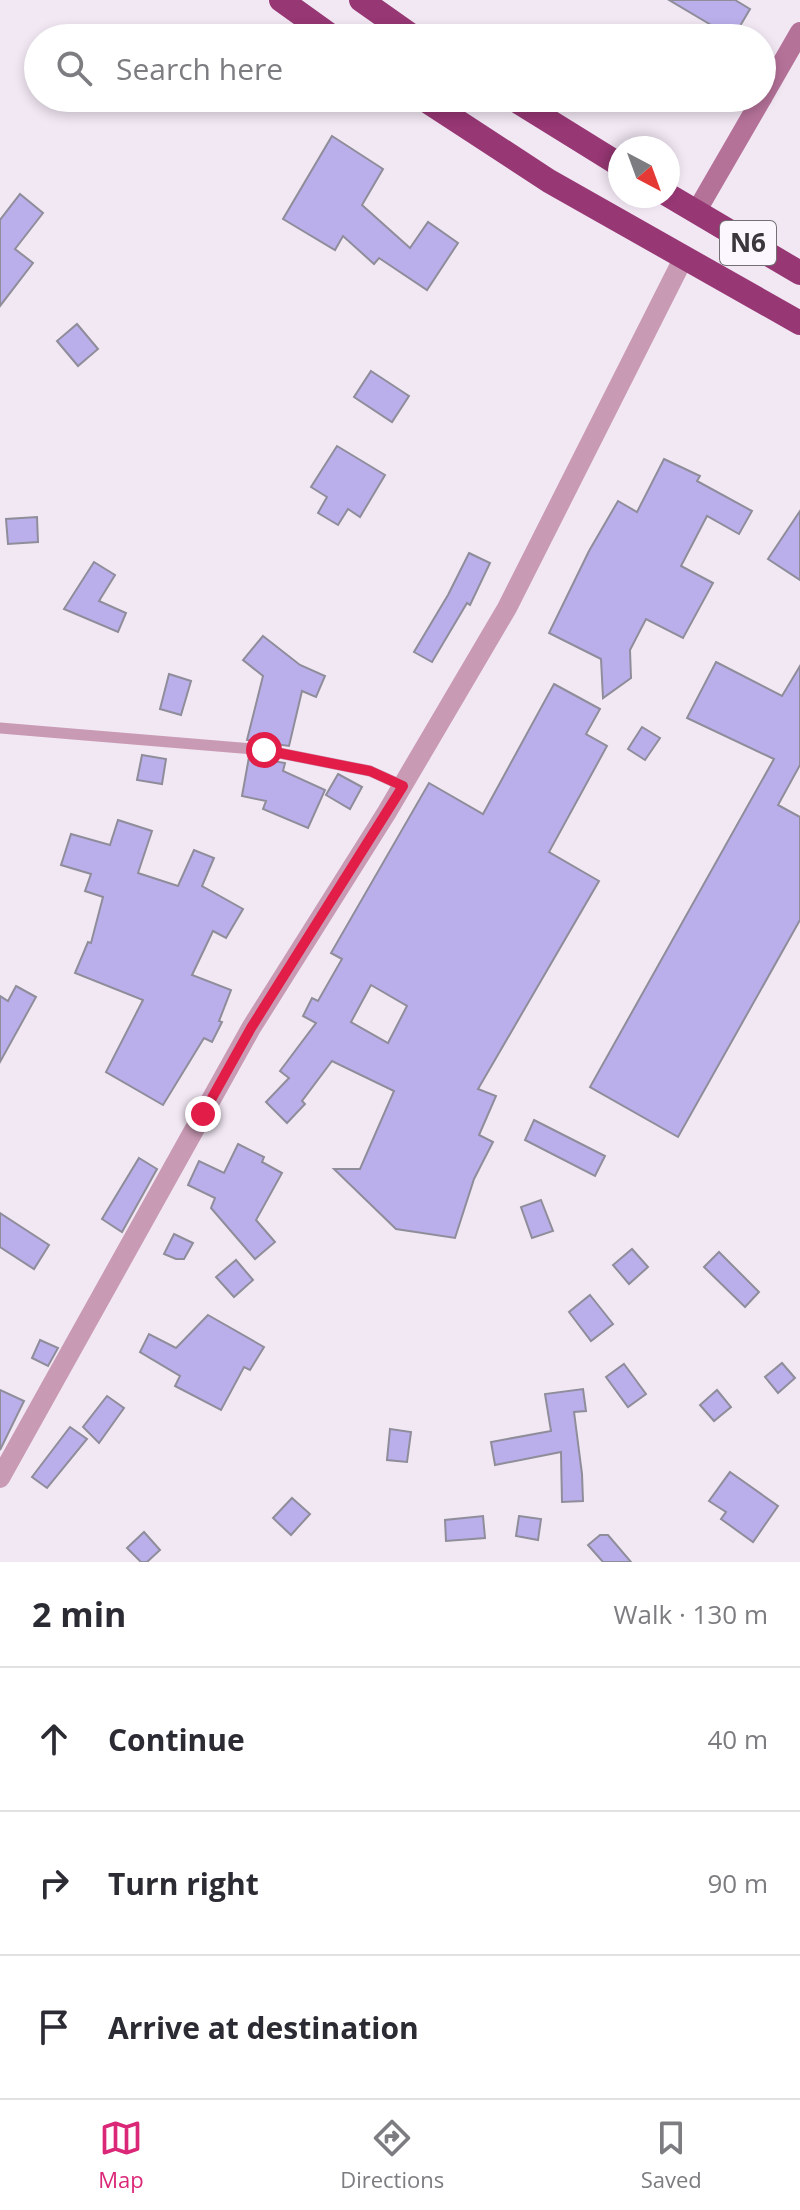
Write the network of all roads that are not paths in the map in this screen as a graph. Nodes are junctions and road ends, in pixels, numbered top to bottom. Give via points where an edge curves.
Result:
1 (281, 0) edge
2 (361, 0) edge
3 (314, 24) edge
4 (395, 24) edge
5 (800, 32) edge
6 (776, 74) edge
7 (443, 112) edge
8 (535, 112) edge
9 (754, 112) edge
10 (608, 158) edge
11 (680, 202) edge
12 (696, 212) junction
13 (683, 259) junction
14 (800, 273) edge
15 (800, 323) edge
16 (0, 728) edge
17 (403, 786) junction
18 (0, 1478) edge

1 - 3 highway
2 - 4 highway
5 - 6 street
7 - 13 highway, N6
8 - 10 highway
9 - 12 street
11 - 12 highway, N6
12 - 14 highway, N6
13 - 15 highway, N6
13 - 17 street via 507,608
16 - 17 lane via 264,750 370,771
17 - 18 street via 251,1028

